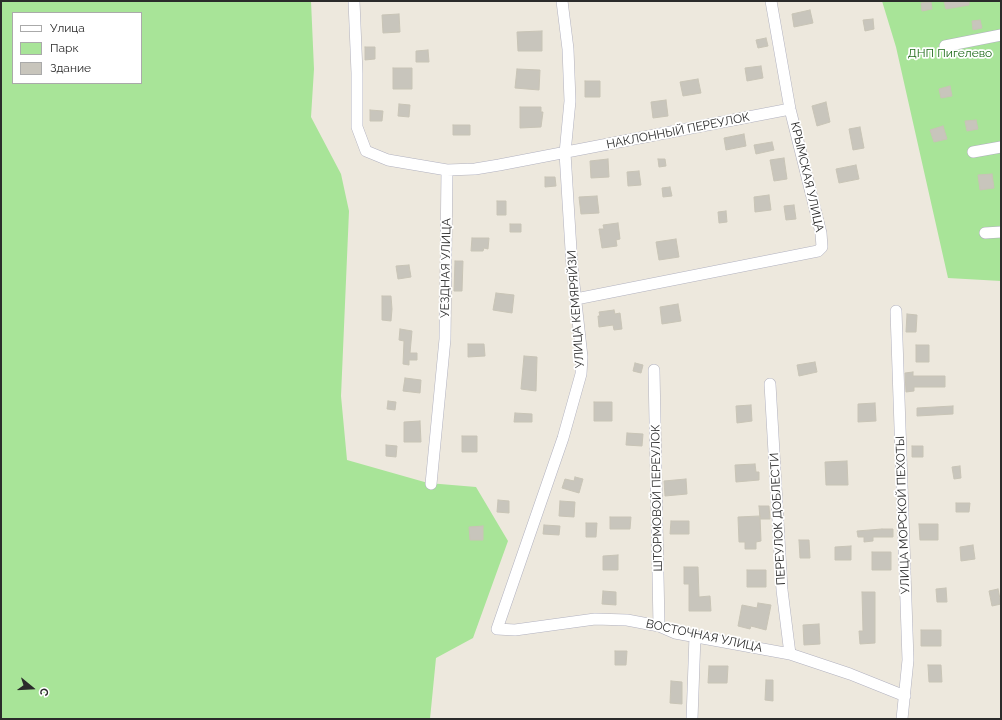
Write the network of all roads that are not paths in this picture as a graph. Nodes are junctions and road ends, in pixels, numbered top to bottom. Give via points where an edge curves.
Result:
1 (354, 1) edge
2 (562, 1) edge
3 (771, 1) edge
4 (1001, 35) edge
5 (945, 46) dead end
6 (790, 109) junction
7 (1001, 147) edge
8 (973, 152) dead end
9 (565, 153) junction
10 (447, 170) junction
11 (1001, 232) edge
12 (986, 233) dead end
13 (576, 299) junction
14 (896, 311) dead end
15 (654, 370) dead end
16 (770, 384) dead end
17 (431, 484) dead end
18 (659, 626) junction
19 (496, 629) joint
20 (695, 636) junction
21 (790, 654) junction
22 (905, 696) junction
23 (692, 719) edge
24 (902, 719) edge

1 - 10 street via 356,127 366,151 388,160
2 - 9 street, УЛИЦА КЕМЯРЯЙЗИ via 568,49 570,101
3 - 6 street, КРЫМСКАЯ УЛИЦА
4 - 5 street
6 - 9 street, НАКЛОННЫЙ ПЕРЕУЛОК
6 - 13 street, КРЫМСКАЯ УЛИЦА via 820,233 822,247 818,251
7 - 8 street
9 - 10 street via 475,169
9 - 13 street, УЛИЦА КЕМЯРЯЙЗИ
10 - 17 street, УЕЗДНАЯ УЛИЦА via 445,339
11 - 12 street
13 - 19 street, УЛИЦА КЕМЯРЯЙЗИ via 582,357 577,390 563,438
14 - 22 street, УЛИЦА МОРСКОЙ ПЕХОТЫ via 908,660
15 - 18 street, ШТОРМОВОЙ ПЕРЕУЛОК
16 - 21 street, ПЕРЕУЛОК ДОБЛЕСТИ via 782,590
18 - 19 street, ВОСТОЧНАЯ УЛИЦА via 627,620 595,619 515,630
18 - 20 street, ВОСТОЧНАЯ УЛИЦА via 675,633
20 - 21 street, ВОСТОЧНАЯ УЛИЦА
20 - 23 street
21 - 22 street, ВОСТОЧНАЯ УЛИЦА
22 - 24 street, УЛИЦА МОРСКОЙ ПЕХОТЫ

